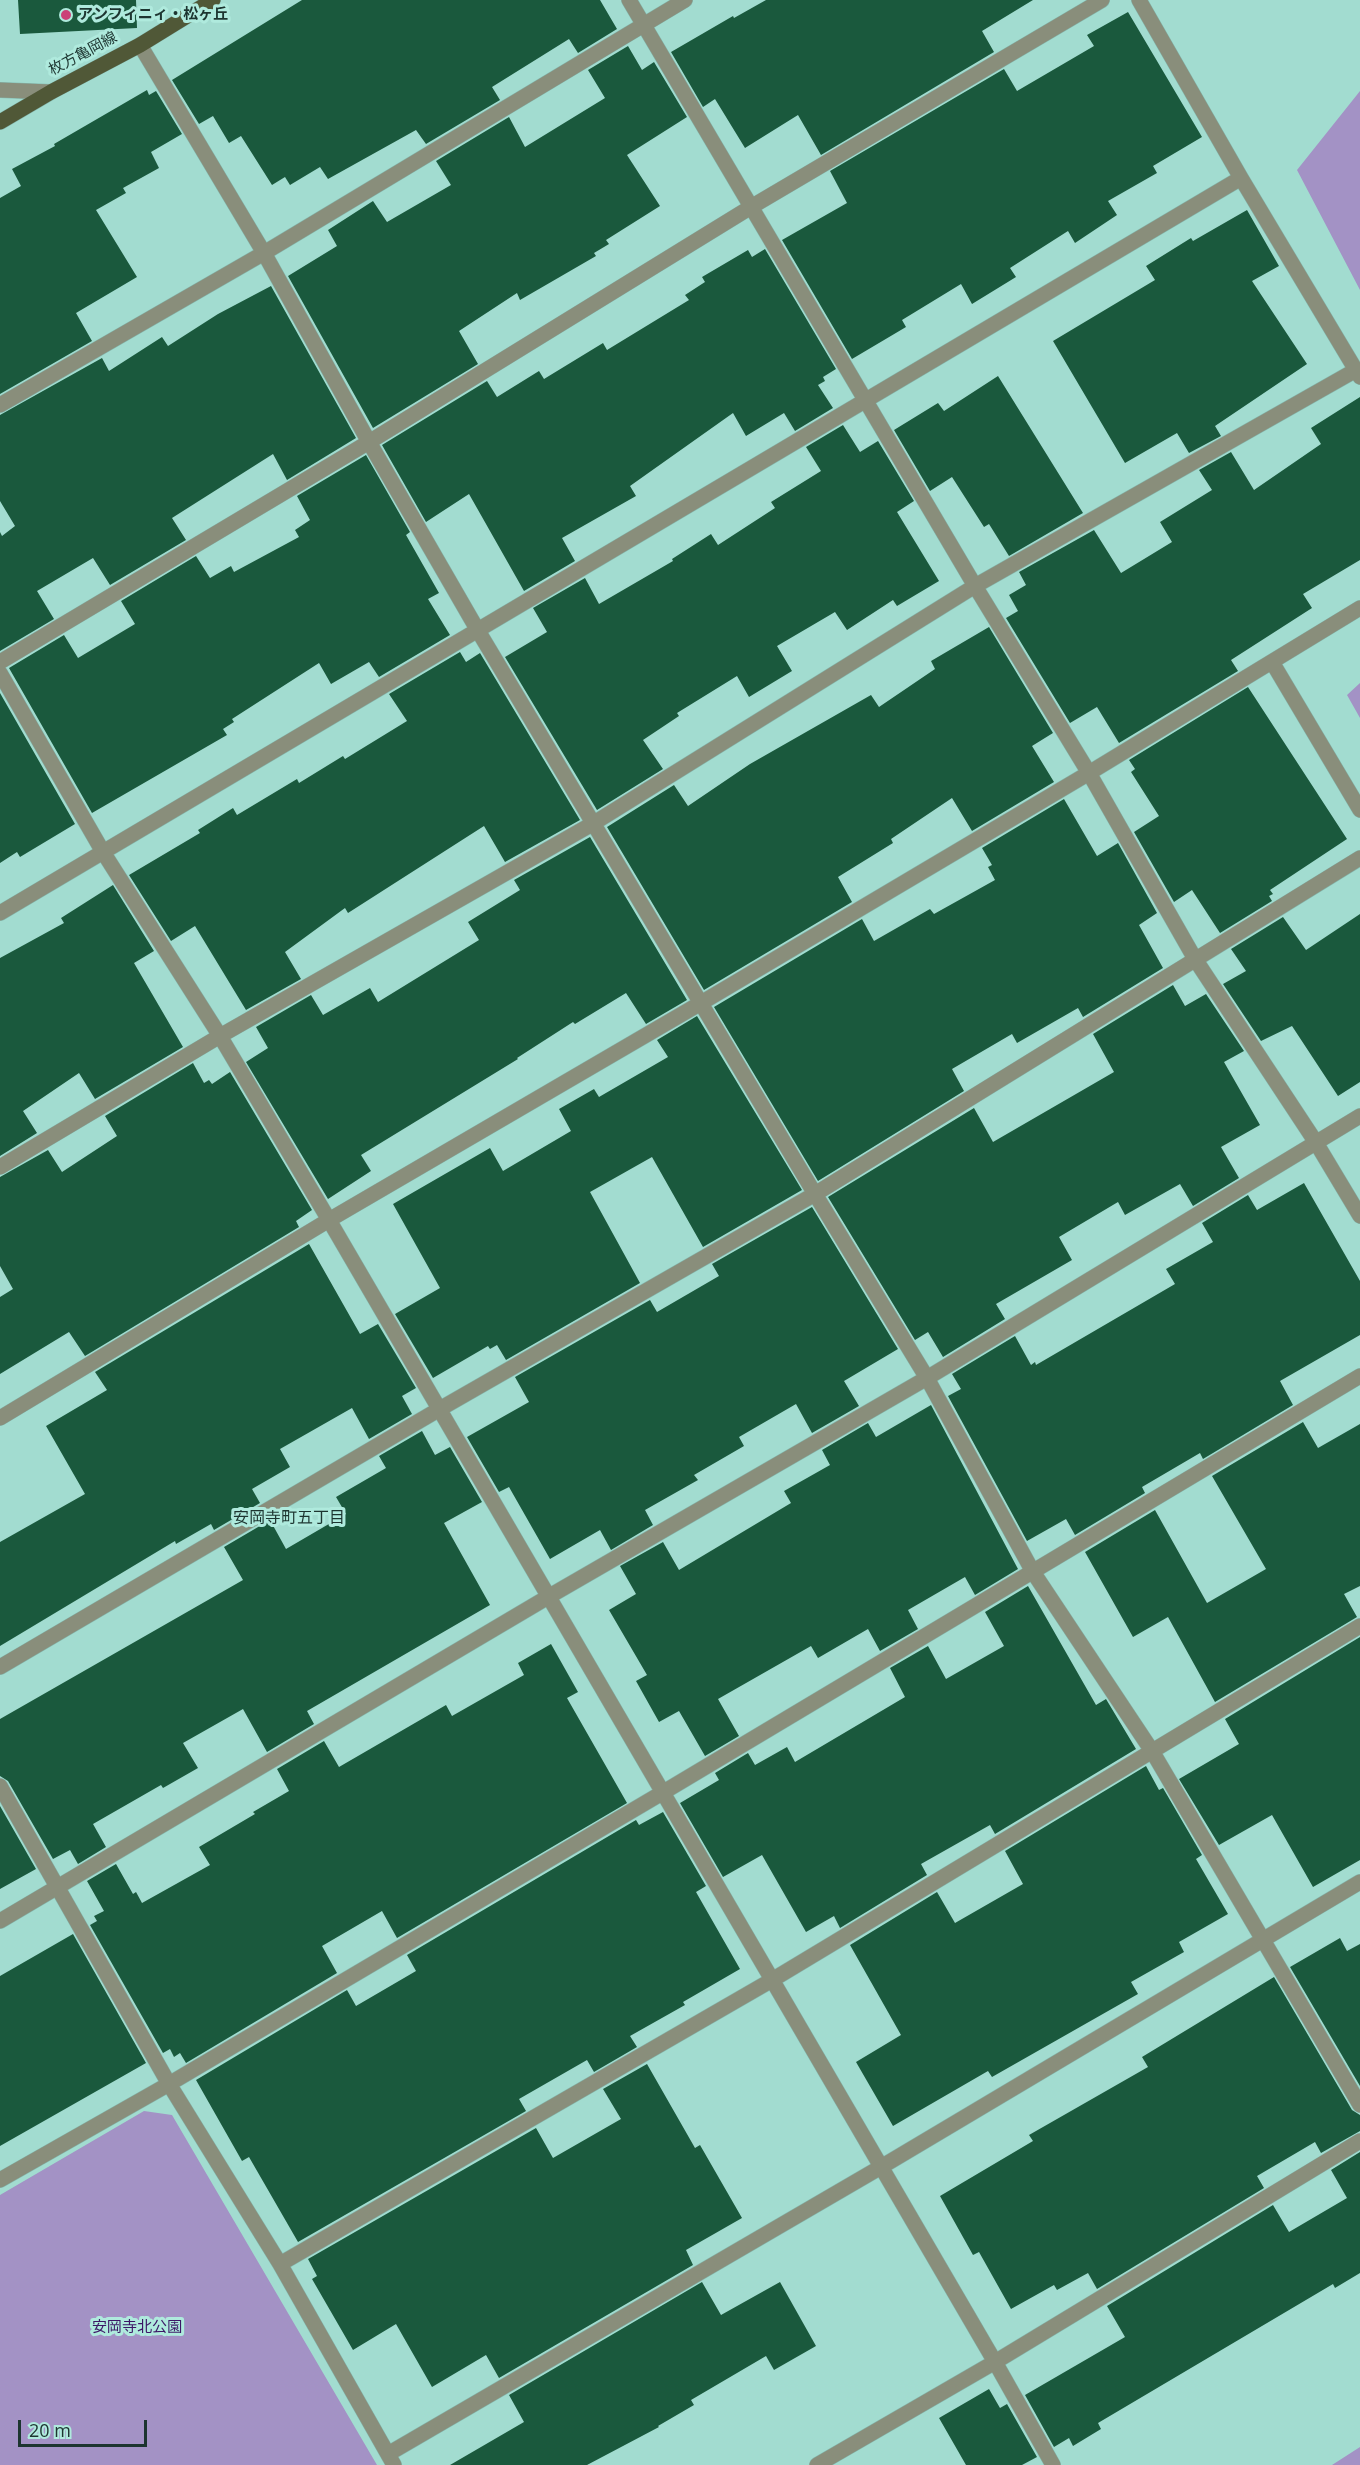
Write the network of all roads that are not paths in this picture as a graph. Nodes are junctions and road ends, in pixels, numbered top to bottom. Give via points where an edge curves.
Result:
1 (213, 0) edge
2 (629, 0) edge
3 (685, 0) edge
4 (1102, 0) edge
5 (1139, 0) edge
6 (644, 25) junction
7 (140, 45) junction
8 (0, 90) edge
9 (51, 92) junction
10 (0, 122) edge
11 (1241, 178) junction
12 (751, 207) junction
13 (264, 253) junction
14 (1358, 374) edge
15 (865, 400) junction
16 (0, 405) edge
17 (369, 442) junction
18 (975, 586) junction
19 (1360, 608) edge
20 (477, 628) junction
21 (0, 662) edge
22 (1272, 662) junction
23 (0, 673) edge
24 (1089, 773) junction
25 (1360, 810) edge
26 (594, 823) junction
27 (103, 852) junction
28 (1360, 858) edge
29 (0, 913) edge
30 (1195, 959) junction
31 (701, 1003) junction
32 (220, 1036) junction
33 (1360, 1116) edge
34 (1315, 1142) junction
35 (0, 1167) edge
36 (815, 1194) junction
37 (1360, 1215) edge
38 (329, 1220) junction
39 (1360, 1376) edge
40 (927, 1378) junction
41 (438, 1410) junction
42 (0, 1418) edge
43 (1033, 1572) junction
44 (548, 1597) junction
45 (1360, 1626) edge
46 (0, 1667) edge
47 (1152, 1751) junction
48 (0, 1785) edge
49 (662, 1793) junction
50 (1360, 1882) edge
51 (57, 1888) junction
52 (0, 1921) edge
53 (1264, 1939) junction
54 (772, 1980) junction
55 (169, 2084) junction
56 (1360, 2105) edge
57 (1360, 2141) edge
58 (881, 2167) junction
59 (0, 2180) edge
60 (280, 2264) junction
61 (995, 2362) junction
62 (391, 2459) edge
63 (817, 2465) edge
64 (1053, 2465) edge

1 - 7 main road, 枚方亀岡線
2 - 6 street
3 - 6 street
4 - 12 street
5 - 11 street
6 - 12 street
6 - 13 street
7 - 9 main road, 枚方亀岡線
7 - 13 street
8 - 9 street
9 - 10 main road, 枚方亀岡線
11 - 14 street
11 - 15 street
12 - 15 street
12 - 17 street
13 - 16 street
13 - 17 street
14 - 18 street
15 - 18 street
15 - 20 street
17 - 20 street
17 - 21 street
18 - 24 street
18 - 26 street
19 - 22 street
20 - 26 street
20 - 27 street
22 - 24 street
22 - 25 street
23 - 27 street
24 - 30 street
24 - 31 street
26 - 31 street
26 - 32 street
27 - 29 street
27 - 32 street
28 - 30 street
30 - 34 street
30 - 36 street
31 - 36 street
31 - 38 street
32 - 35 street
32 - 38 street
33 - 34 street
34 - 37 street
34 - 40 street
36 - 40 street
36 - 41 street
38 - 41 street
38 - 42 street
39 - 43 street
40 - 43 street
40 - 44 street
41 - 44 street
41 - 46 street
43 - 47 street
43 - 49 street
44 - 49 street
44 - 51 street
45 - 47 street
47 - 53 street
47 - 54 street
48 - 51 street
49 - 54 street
49 - 55 street
50 - 53 street
51 - 52 street
51 - 55 street
53 - 56 street
53 - 58 street
54 - 58 street
54 - 60 street
55 - 59 street
55 - 60 street
57 - 61 street
58 - 61 street
58 - 62 street
60 - 62 street
61 - 63 street
61 - 64 street

